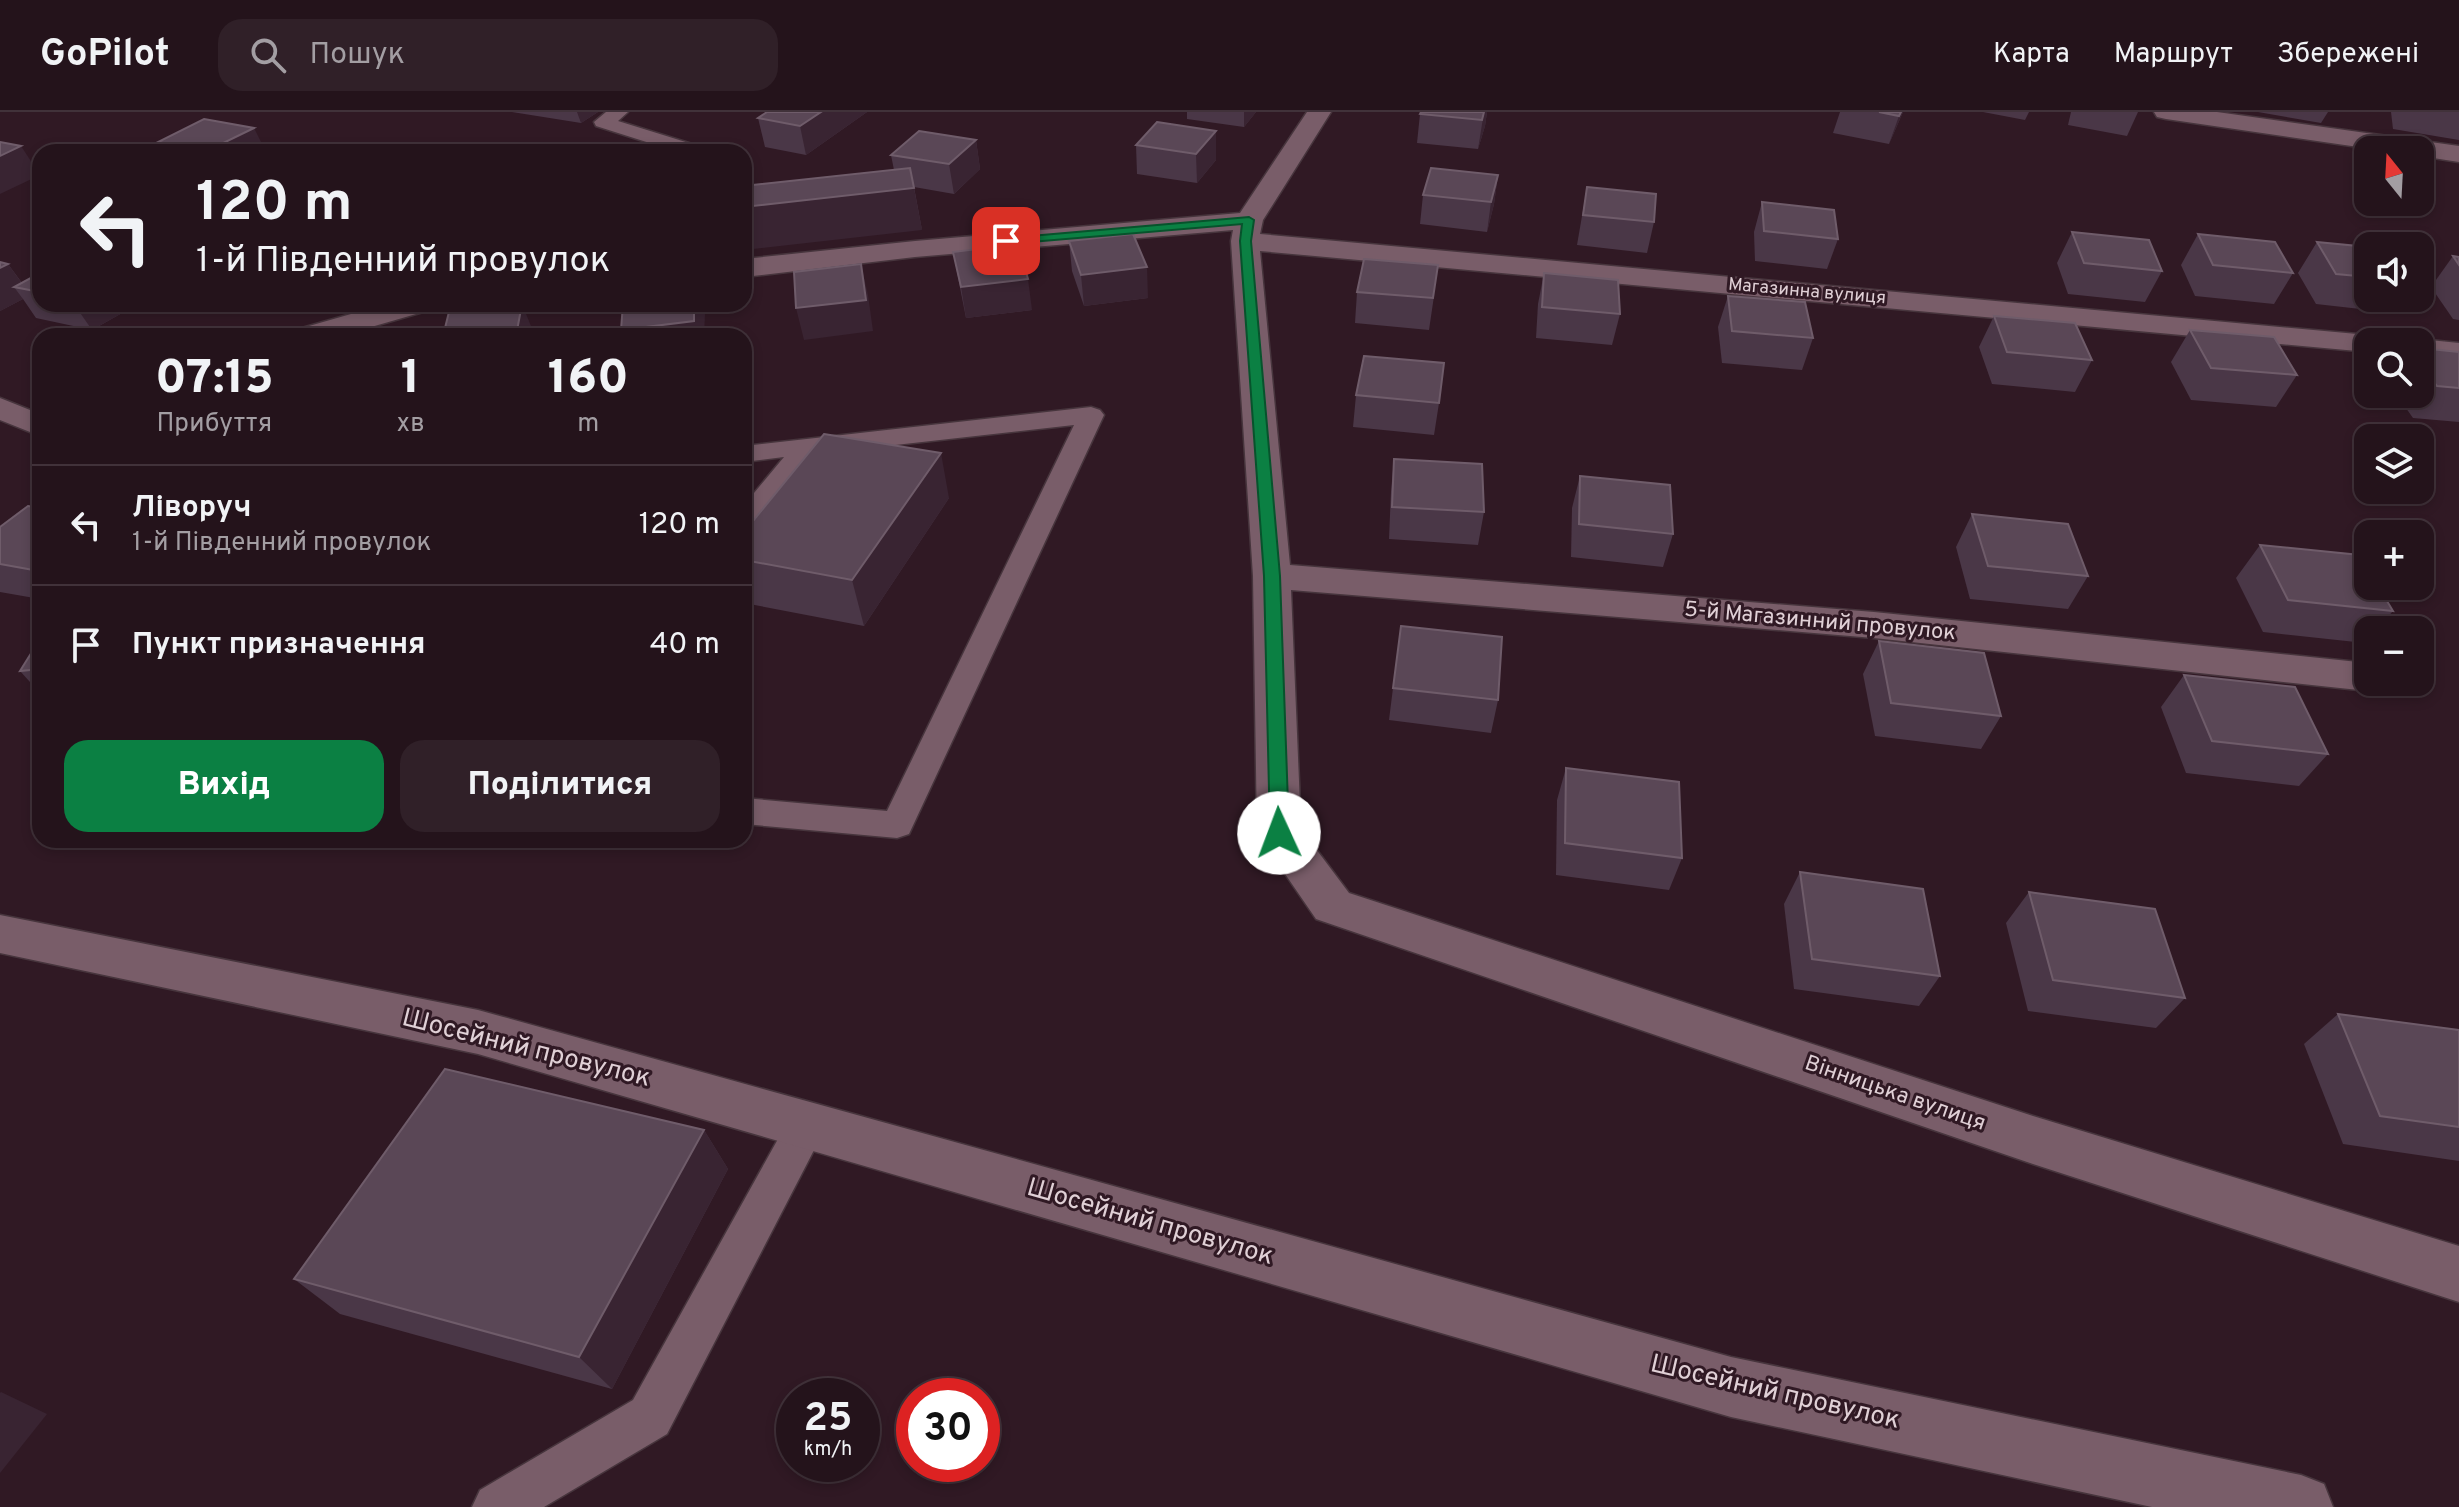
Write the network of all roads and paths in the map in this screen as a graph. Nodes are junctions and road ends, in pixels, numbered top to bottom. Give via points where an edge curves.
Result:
1 (619, 112) edge
2 (1319, 112) edge
3 (2166, 112) edge
4 (673, 144) edge
5 (2459, 154) edge
6 (1247, 231) junction
7 (752, 267) edge
8 (391, 312) edge
9 (334, 328) edge
10 (2354, 342) edge
11 (2434, 349) edge
12 (2459, 352) edge
13 (3, 413) edge
14 (32, 423) edge
15 (807, 447) junction
16 (752, 453) edge
17 (752, 513) edge
18 (1272, 576) junction
19 (2354, 676) edge
20 (752, 812) edge
21 (0, 934) edge
22 (807, 1125) junction
23 (2459, 1274) edge
24 (497, 1507) edge
25 (2301, 1507) edge

1 - 4 lane via 603,122
2 - 6 street
3 - 5 street
6 - 7 street, Магазинна вулиця via 915,249
6 - 10 street, Магазинна вулиця
6 - 18 street
8 - 9 street
11 - 12 street
13 - 14 street
15 - 16 lane
15 - 17 lane
15 - 20 lane via 1091,415 897,825
18 - 19 street, 5-й Магазинний провулок via 1874,625
18 - 23 street, Вінницька вулиця via 1279,833 1333,906 2033,1140
21 - 22 street, Шосейний провулок via 478,1032
22 - 24 lane via 650,1417
22 - 25 street, Шосейний провулок via 1731,1387

